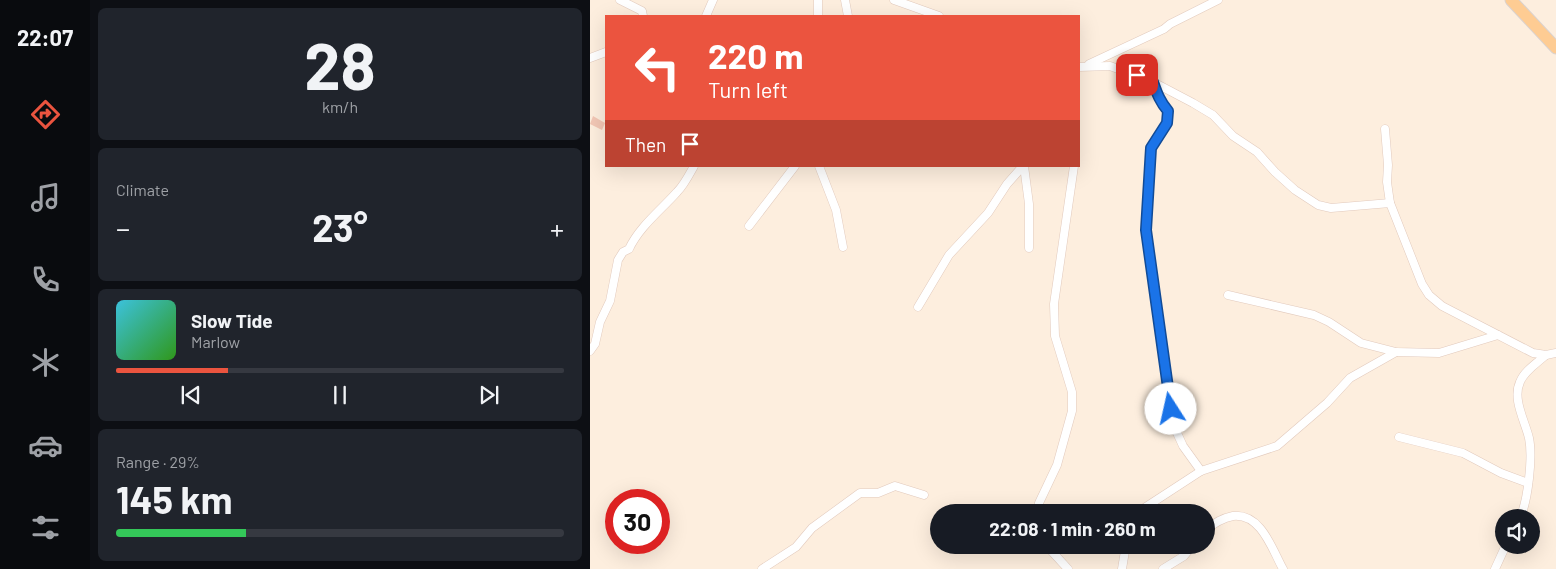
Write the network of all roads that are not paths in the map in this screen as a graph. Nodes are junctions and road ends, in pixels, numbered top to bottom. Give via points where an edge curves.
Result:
1 (620, 0) edge
2 (713, 0) edge
3 (818, 0) edge
4 (845, 0) edge
5 (894, 0) edge
6 (1218, 0) edge
7 (1510, 0) edge
8 (643, 15) edge
9 (706, 15) edge
10 (818, 15) edge
11 (848, 15) edge
12 (936, 15) edge
13 (1556, 48) edge
14 (605, 52) edge
15 (590, 58) edge
16 (1082, 66) edge
17 (1153, 82) junction
18 (1385, 129) dead end
19 (693, 167) edge
20 (794, 167) edge
21 (820, 167) edge
22 (1023, 167) edge
23 (1024, 167) edge
24 (1074, 167) edge
25 (1390, 203) junction
26 (749, 226) dead end
27 (843, 247) dead end
28 (1029, 248) dead end
29 (1228, 295) dead end
30 (918, 307) dead end
31 (1498, 335) junction
32 (590, 351) edge
33 (1396, 352) junction
34 (1556, 353) edge
35 (1546, 355) junction
36 (1399, 437) dead end
37 (1201, 470) junction
38 (1528, 483) junction
39 (924, 495) dead end
40 (1039, 504) edge
41 (1150, 504) edge
42 (1522, 509) edge
43 (1215, 523) edge
44 (1054, 554) edge
45 (1124, 554) edge
46 (1186, 554) edge
47 (1502, 554) edge
48 (762, 569) edge
49 (1068, 569) edge
50 (1122, 569) edge
51 (1162, 569) edge
52 (1282, 569) edge
53 (1495, 569) edge

1 - 8 street via 642,11
2 - 9 street
3 - 10 street
4 - 11 street
5 - 12 street
6 - 16 street via 1164,29
7 - 13 main road
14 - 15 street
16 - 17 street via 1110,66
17 - 25 street via 1213,115 1282,178 1318,205 1332,208
17 - 37 street via 1168,115 1164,129 1151,148 1146,230 1173,424 1183,446
18 - 25 street
19 - 32 street via 679,190 618,260 610,302
20 - 26 street
21 - 27 street via 836,210
22 - 30 street via 988,213 949,255
23 - 28 street via 1029,204
24 - 40 street via 1054,304 1055,336 1072,392 1072,411 1057,465
25 - 31 street via 1416,271 1429,295 1442,306
29 - 33 street via 1314,315 1361,343
31 - 33 street via 1439,354
31 - 35 street via 1533,353
33 - 37 street via 1350,378 1327,403 1277,446
34 - 35 street
35 - 38 street via 1523,376 1517,393 1529,440
36 - 38 street via 1463,453
37 - 41 street
38 - 42 street
39 - 48 street via 895,486 878,493 860,493 812,528 796,548
43 - 52 street via 1226,517 1250,518 1260,528
44 - 49 street
45 - 50 street
46 - 51 street
47 - 53 street

